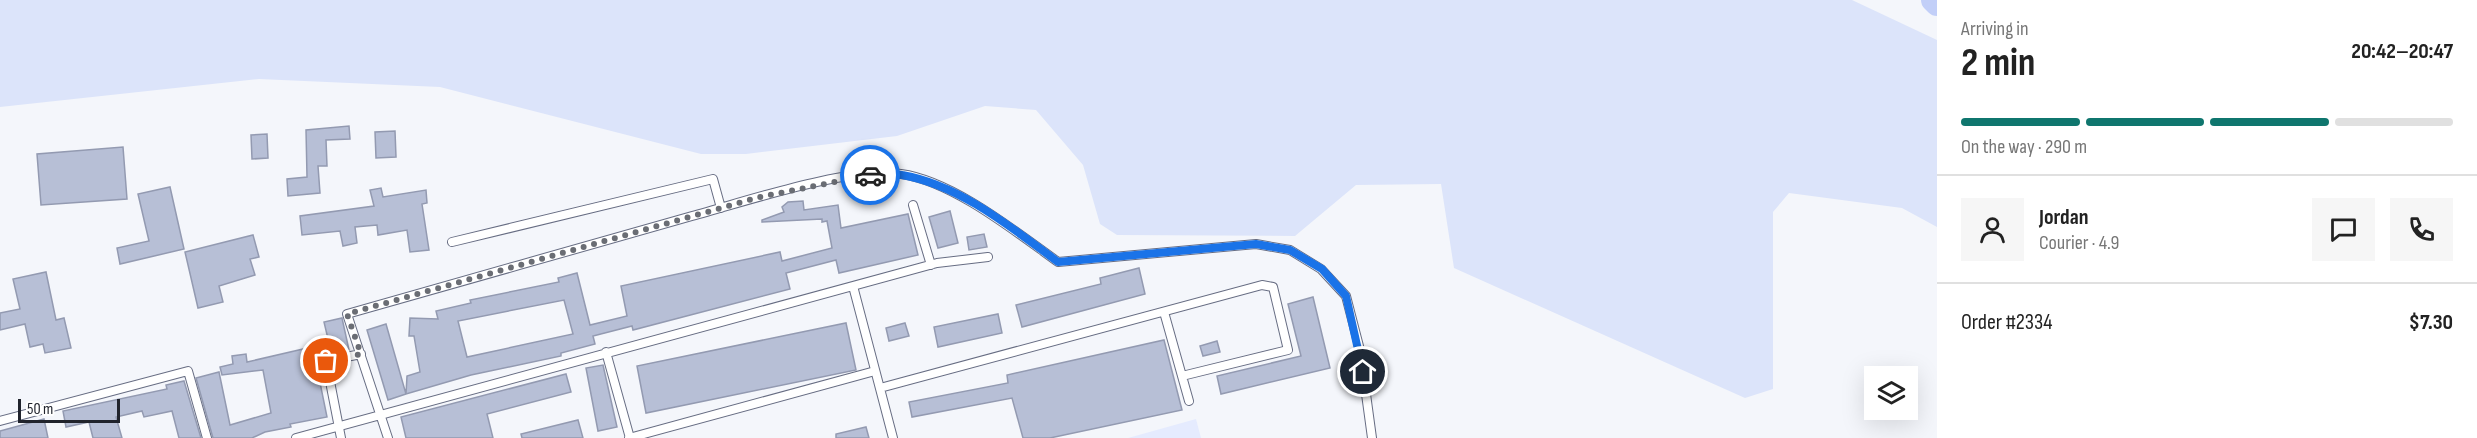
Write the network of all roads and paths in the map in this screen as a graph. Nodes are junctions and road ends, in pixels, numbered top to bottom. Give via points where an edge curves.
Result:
1 (913, 205) dead end
2 (722, 208) junction
3 (452, 242) dead end
4 (988, 257) dead end
5 (932, 265) junction
6 (853, 286) junction
7 (1164, 312) junction
8 (606, 352) junction
9 (361, 354) junction
10 (875, 371) junction
11 (1182, 376) junction
12 (880, 388) junction
13 (1189, 401) dead end
14 (382, 414) junction
15 (0, 421) edge
16 (339, 426) junction
17 (207, 438) edge
18 (296, 438) edge
19 (341, 438) edge
20 (388, 438) edge
21 (630, 438) edge
22 (893, 438) edge
23 (1372, 438) edge

1 - 5 lane
2 - 3 lane via 713,179
2 - 9 lane via 347,314
2 - 23 lane via 861,175 902,174 951,191 1058,262 1256,244 1290,250 1322,269 1346,296 1360,350
4 - 5 lane
5 - 6 lane
6 - 8 lane
6 - 10 lane
7 - 11 lane
7 - 11 lane via 1262,285 1273,287 1288,350
7 - 12 lane
8 - 14 lane
8 - 21 lane
9 - 14 lane
9 - 16 lane via 326,361
10 - 12 lane
10 - 21 lane
11 - 13 lane
12 - 22 lane
14 - 16 lane
14 - 20 lane
15 - 17 lane via 188,372
16 - 18 lane
16 - 19 lane

